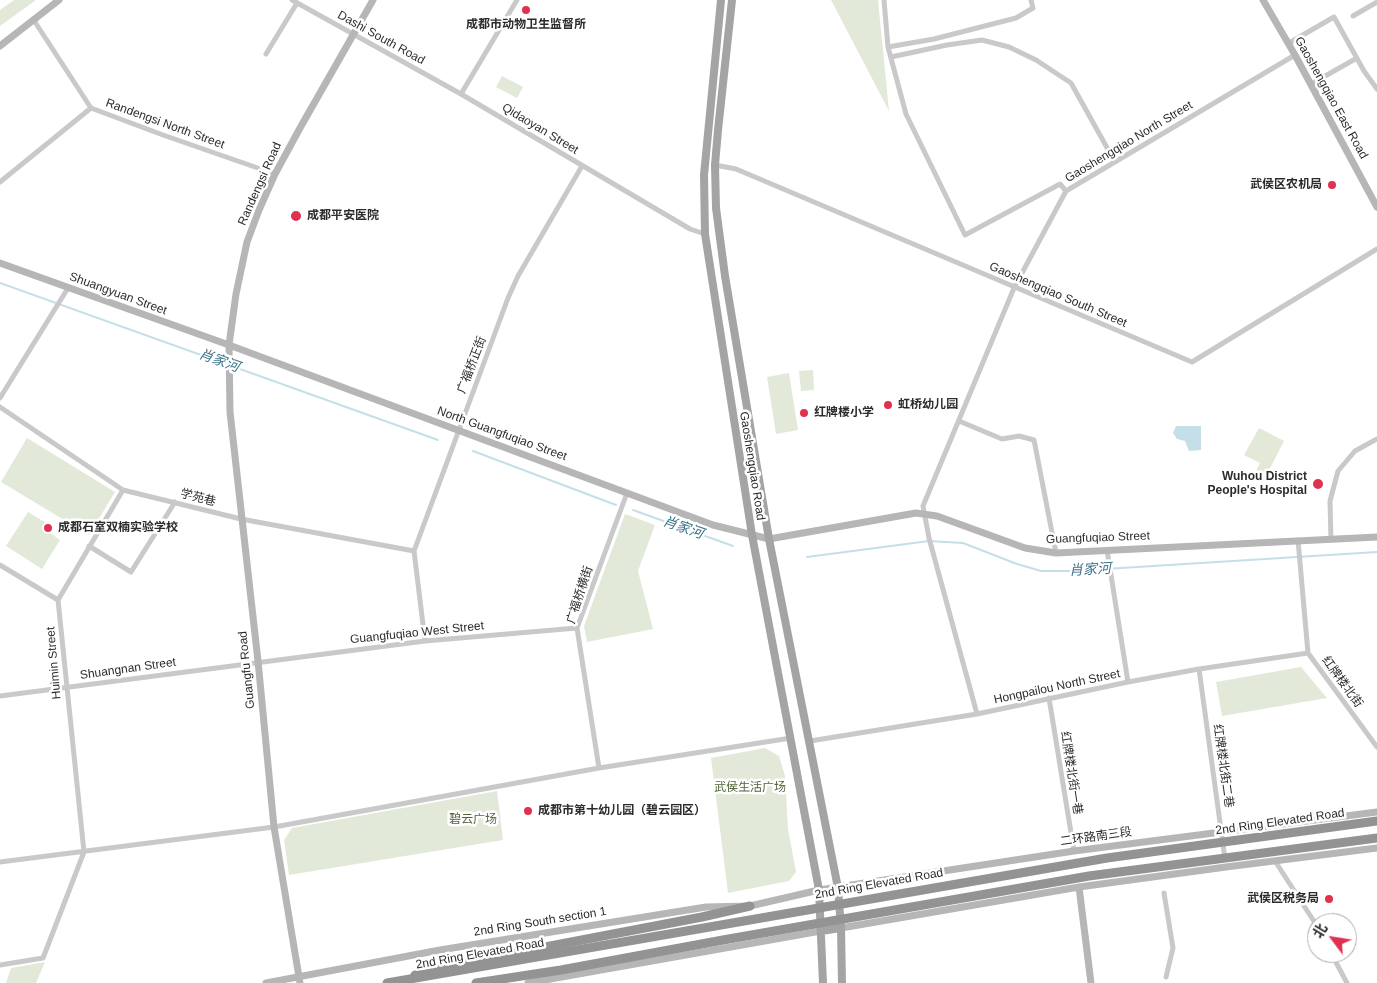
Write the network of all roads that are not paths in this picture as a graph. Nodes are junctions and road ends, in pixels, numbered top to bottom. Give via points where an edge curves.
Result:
1 (59, 0) edge
2 (373, 0) edge
3 (517, 0) edge
4 (721, 0) edge
5 (732, 0) edge
6 (884, 0) edge
7 (1031, 0) edge
8 (1263, 0) edge
9 (294, 1) edge
10 (1377, 2) edge
11 (1352, 16) dead end
12 (33, 19) junction
13 (353, 34) junction
14 (1288, 43) junction
15 (0, 46) edge
16 (888, 47) junction
17 (266, 54) dead end
18 (1295, 54) junction
19 (890, 57) junction
20 (1357, 58) junction
21 (1311, 84) junction
22 (1377, 89) edge
23 (460, 94) junction
24 (91, 108) junction
25 (1115, 162) junction
26 (715, 165) junction
27 (582, 166) junction
28 (275, 174) junction
29 (0, 182) edge
30 (1066, 191) junction
31 (1377, 207) edge
32 (704, 234) junction
33 (1377, 249) edge
34 (0, 263) edge
35 (68, 288) junction
36 (1014, 288) junction
37 (229, 345) junction
38 (229, 358) joint
39 (0, 398) edge
40 (0, 407) edge
41 (959, 421) junction
42 (458, 430) junction
43 (1377, 438) edge
44 (123, 490) junction
45 (627, 493) junction
46 (175, 502) junction
47 (923, 513) junction
48 (241, 519) junction
49 (752, 535) junction
50 (1377, 537) edge
51 (769, 539) junction
52 (1298, 540) junction
53 (1331, 540) junction
54 (90, 546) junction
55 (1107, 550) junction
56 (414, 551) junction
57 (1056, 553) junction
58 (0, 565) edge
59 (58, 600) junction
60 (577, 628) junction
61 (425, 642) junction
62 (1308, 653) junction
63 (258, 662) junction
64 (1199, 669) junction
65 (1128, 682) junction
66 (66, 688) junction
67 (0, 696) edge
68 (1049, 698) junction
69 (976, 714) junction
70 (791, 738) junction
71 (810, 741) junction
72 (1377, 747) edge
73 (599, 768) junction
74 (1377, 812) edge
75 (1377, 821) edge
76 (274, 826) junction
77 (1222, 832) junction
78 (1377, 838) edge
79 (1377, 848) edge
80 (1074, 851) junction
81 (84, 852) junction
82 (1275, 861) junction
83 (0, 862) edge
84 (1226, 867) junction
85 (838, 888) junction
86 (1078, 888) junction
87 (819, 890) junction
88 (1164, 893) dead end
89 (750, 906) junction
90 (1309, 913) edge
91 (841, 928) junction
92 (821, 931) junction
93 (1336, 963) edge
94 (0, 965) edge
95 (1166, 976) dead end
96 (300, 981) edge
97 (266, 983) edge
98 (386, 983) edge
99 (476, 983) edge
100 (528, 983) edge
101 (823, 983) edge
102 (842, 983) edge
103 (1091, 983) edge
104 (1347, 983) edge

1 - 12 main road
2 - 13 main road, Randengsi Road
3 - 23 street
4 - 32 main road, Gaoshengqiao Road via 704,175
5 - 26 main road, Gaoshengqiao Road
6 - 16 street
7 - 16 street via 1033,8 1016,18
8 - 14 main road, Gaoshengqiao East Road
9 - 13 street, Dashi South Road
9 - 17 street
10 - 11 street
12 - 15 main road
12 - 24 street, Randengsi North Street
13 - 23 street, Dashi South Road
13 - 28 main road, Randengsi Road
14 - 18 main road, Gaoshengqiao East Road
14 - 20 street via 1334,17
16 - 19 street
18 - 21 main road, Gaoshengqiao East Road
18 - 25 street, Gaoshengqiao North Street
19 - 25 street via 982,40 1009,47 1036,60 1070,83
19 - 30 street via 906,114 965,235 1060,184
20 - 21 street
20 - 22 street
21 - 31 main road, Gaoshengqiao East Road
23 - 27 street, Qidaoyan Street
24 - 28 street, Randengsi North Street
24 - 29 street
25 - 30 street, Gaoshengqiao North Street
26 - 36 street, Gaoshengqiao South Street via 736,169
26 - 51 main road, Gaoshengqiao Road via 716,208 724,268
27 - 32 street, Qidaoyan Street
27 - 42 street, 广福桥正街 via 518,276
28 - 37 main road, Randengsi Road via 247,242
30 - 36 street, Gaoshengqiao North Street
32 - 49 main road, Gaoshengqiao Road
33 - 36 street, Gaoshengqiao South Street via 1192,362
34 - 35 main road, Shuangyuan Street
35 - 37 main road, Shuangyuan Street
35 - 39 street
36 - 41 street, Gaoshengqiao North Street
37 - 38 main road, Randengsi Road
37 - 42 main road, North Guangfuqiao Street
38 - 48 main road, Guangfu Road via 230,412
40 - 44 street, 学苑巷
41 - 47 street, Gaoshengqiao North Street via 923,506
41 - 57 street via 1002,439 1019,436 1034,440
42 - 45 main road, North Guangfuqiao Street
42 - 56 street, 广福桥正街
43 - 53 street via 1356,451 1338,471 1330,501
44 - 46 street, 学苑巷
44 - 54 street
45 - 49 main road, North Guangfuqiao Street via 713,525
45 - 60 street, 广福桥横街
46 - 48 street, 学苑巷
46 - 54 street via 131,572
47 - 51 main road, Guangfuqiao Street
47 - 57 main road, Guangfuqiao Street via 1025,548
47 - 69 street
48 - 56 street, 学苑巷
48 - 63 main road, Guangfu Road
49 - 51 main road, North Guangfuqiao Street
49 - 70 main road, Gaoshengqiao Road
50 - 53 main road, Guangfuqiao Street
51 - 71 main road, Gaoshengqiao Road
52 - 53 main road, Guangfuqiao Street
52 - 55 main road, Guangfuqiao Street
52 - 62 street
54 - 59 street
55 - 57 main road, Guangfuqiao Street
55 - 65 street
56 - 61 street, 广福桥正街
58 - 59 street
59 - 66 street, Huimin Street
60 - 61 street, Guangfuqiao West Street
60 - 73 street, 广福桥横街
61 - 63 street, Guangfuqiao West Street
62 - 64 street, Hongpailou North Street
62 - 72 street, 红牌楼北街
63 - 66 street, Shuangnan Street
63 - 76 main road, Guangfu Road
64 - 65 street, Hongpailou North Street
64 - 77 street, 红牌楼北街二巷
65 - 68 street, Hongpailou North Street
66 - 67 street, Shuangnan Street
66 - 81 street, Huimin Street
68 - 69 street, Hongpailou North Street
68 - 80 street, 红牌楼北街一巷
69 - 71 street, Hongpailou North Street
70 - 73 street
70 - 87 main road, Gaoshengqiao Road
71 - 85 main road, Gaoshengqiao Road
73 - 76 street
74 - 77 main road, 二环路南三段
75 - 98 highway, 2nd Ring Elevated Road, bridge via 1107,858
76 - 81 street
76 - 96 main road, Guangfu Road
77 - 80 main road, 二环路南三段
77 - 84 street, 红牌楼北街二巷
78 - 99 highway, bridge via 1089,876
79 - 82 main road
80 - 85 main road, 二环路南三段
81 - 83 street
81 - 94 street via 43,958
82 - 84 main road
82 - 90 street
84 - 86 main road
85 - 87 main road, 二环路南三段
85 - 91 main road, Gaoshengqiao Road
86 - 91 main road
86 - 103 main road
87 - 89 main road, 2nd Ring South section 1
87 - 92 main road, Gaoshengqiao Road
88 - 95 street via 1173,948
89 - 96 main road, 2nd Ring South section 1 via 706,907 440,950
89 - 98 highway, bridge via 451,965
91 - 92 main road
91 - 102 main road, Gaoshengqiao Road
92 - 100 main road
92 - 101 main road, Gaoshengqiao Road
93 - 104 street
96 - 97 main road, 2nd Ring South section 1

